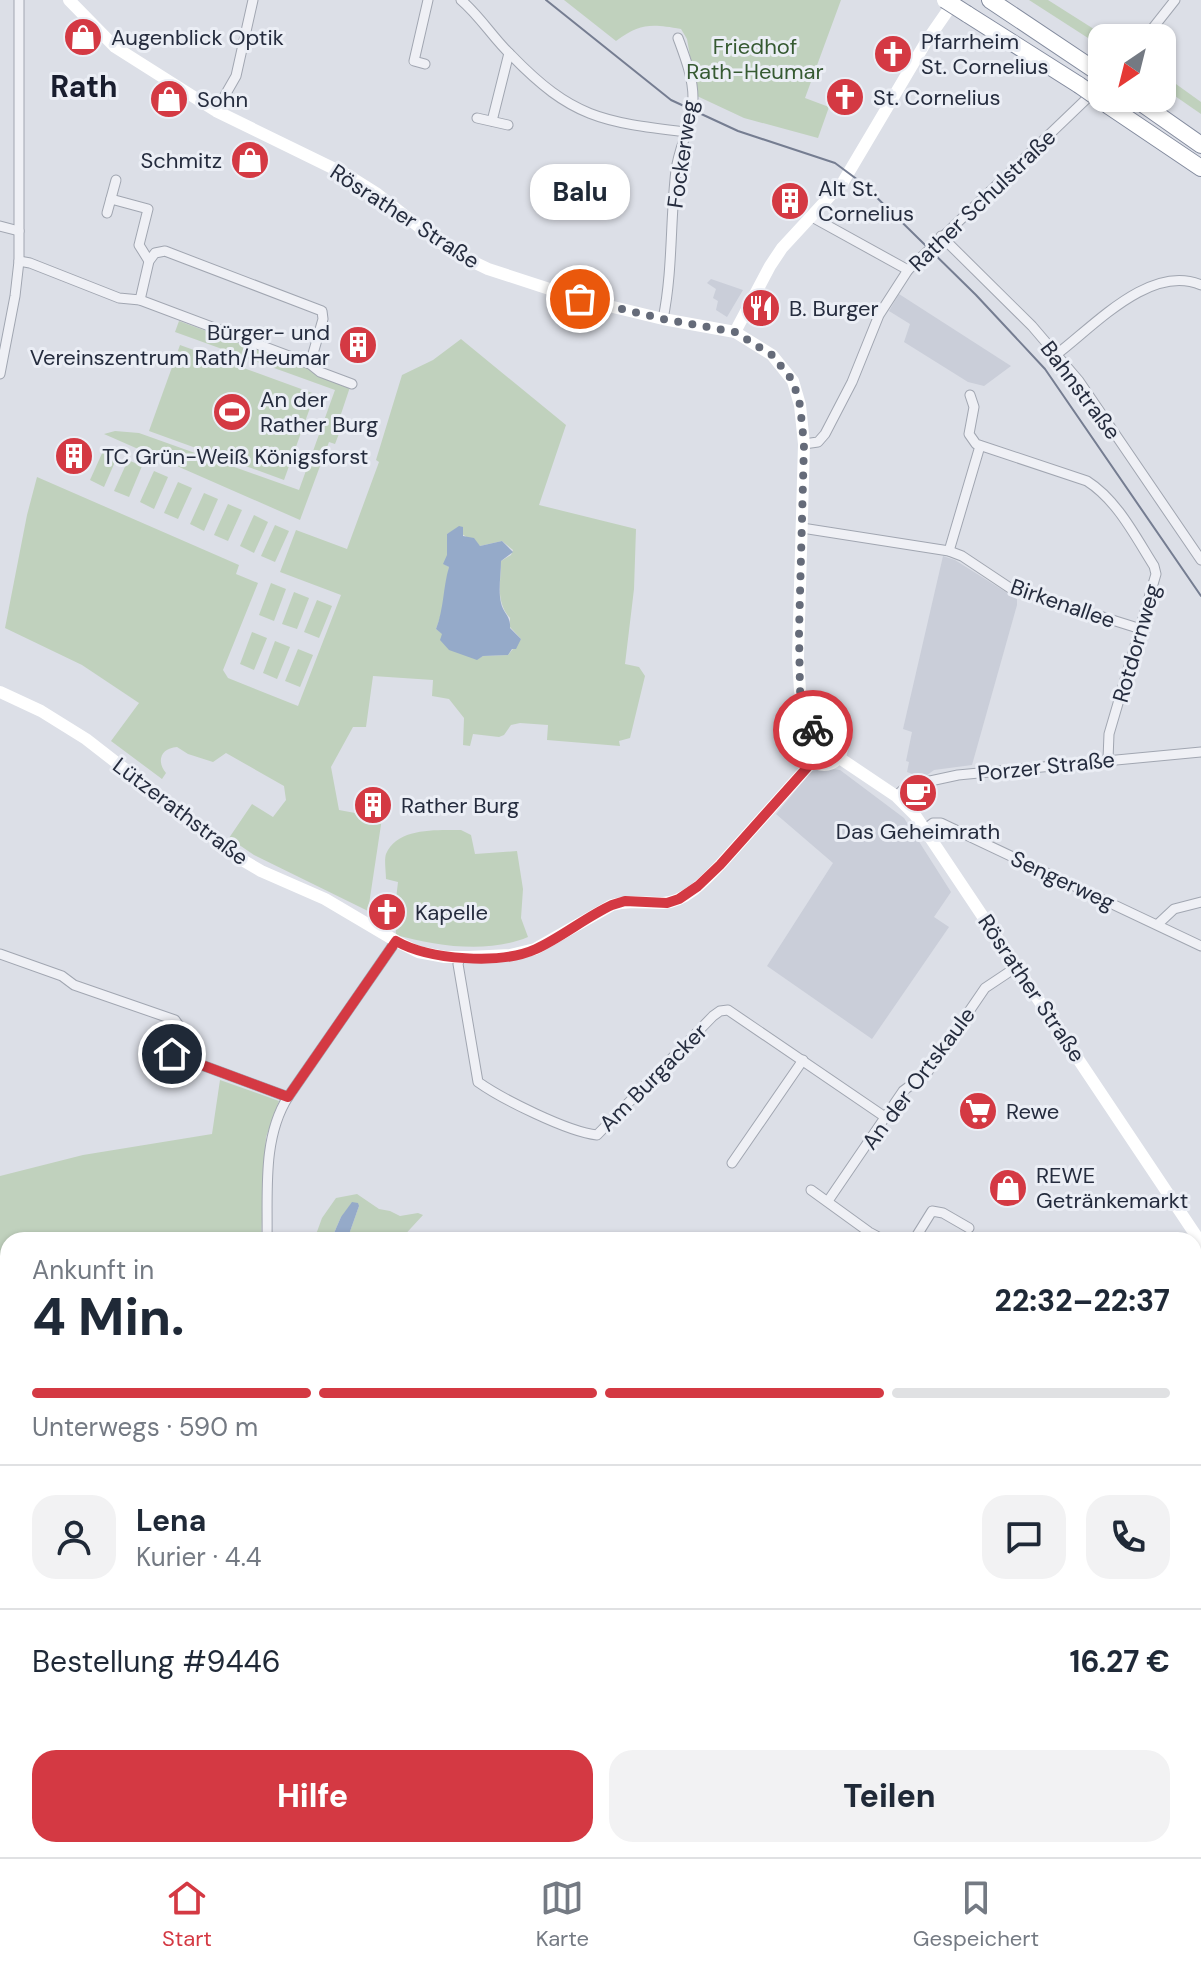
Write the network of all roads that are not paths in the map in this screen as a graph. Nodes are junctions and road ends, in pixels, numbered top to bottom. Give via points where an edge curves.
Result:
1 (19, 0) edge
2 (69, 0) edge
3 (253, 0) edge
4 (428, 0) edge
5 (461, 0) edge
6 (945, 0) edge
7 (955, 0) edge
8 (990, 0) edge
9 (1175, 0) edge
10 (1156, 24) edge
11 (678, 38) dead end
12 (509, 53) junction
13 (425, 64) dead end
14 (1088, 68) edge
15 (1088, 87) edge
16 (216, 111) junction
17 (1154, 112) edge
18 (477, 118) dead end
19 (492, 121) junction
20 (508, 125) dead end
21 (686, 132) junction
22 (1201, 145) edge
23 (1201, 168) edge
24 (116, 180) dead end
25 (111, 199) junction
26 (107, 213) dead end
27 (812, 217) junction
28 (0, 226) edge
29 (19, 231) junction
30 (941, 236) junction
31 (19, 261) junction
32 (149, 261) junction
33 (908, 270) junction
34 (1201, 285) edge
35 (140, 300) junction
36 (663, 319) junction
37 (735, 332) junction
38 (1057, 354) junction
39 (310, 364) junction
40 (0, 374) edge
41 (352, 384) dead end
42 (970, 395) dead end
43 (804, 444) junction
44 (980, 446) junction
45 (802, 528) junction
46 (949, 551) junction
47 (1201, 560) edge
48 (1141, 629) junction
49 (0, 692) edge
50 (814, 732) junction
51 (1201, 752) edge
52 (838, 757) junction
53 (1108, 759) junction
54 (813, 761) junction
55 (896, 796) junction
56 (925, 829) junction
57 (1201, 902) edge
58 (1158, 924) junction
59 (396, 941) junction
60 (1201, 946) edge
61 (0, 954) edge
62 (460, 958) junction
63 (1018, 966) junction
64 (803, 1060) junction
65 (288, 1097) junction
66 (885, 1117) junction
67 (732, 1163) dead end
68 (811, 1190) dead end
69 (828, 1201) junction
70 (969, 1228) dead end
71 (267, 1232) edge
72 (869, 1232) edge
73 (919, 1232) edge
74 (1194, 1232) edge

1 - 29 street
2 - 16 main road, Rösrather Straße via 115,47
3 - 16 street via 236,76
4 - 13 street via 414,61
5 - 12 street
6 - 23 highway, bridge
7 - 27 main road via 846,177
8 - 14 highway
9 - 10 street
11 - 21 street, Fockerweg via 693,96
12 - 19 street
12 - 21 street via 545,89 589,115
15 - 30 street, Rather Schulstraße
16 - 36 main road, Rösrather Straße via 349,176 437,241 488,269
17 - 22 highway
18 - 19 street
19 - 20 street
21 - 36 street, Fockerweg via 676,168
24 - 25 street
25 - 26 street
25 - 32 street via 148,209 139,245
27 - 33 street
27 - 37 main road via 782,248
28 - 29 street
29 - 31 street
30 - 33 street, Rather Schulstraße
30 - 38 street, Bahnstraße
31 - 35 street via 119,298
31 - 40 street
32 - 35 street
32 - 39 street via 165,251 322,311
33 - 43 street, Rather Schulstraße via 879,315 825,434 818,442
34 - 38 street via 1174,279 1154,283
35 - 39 street
36 - 37 main road, Rösrather Straße
37 - 43 main road, Rösrather Straße via 772,355 787,372 800,405
38 - 47 street, Bahnstraße
39 - 41 street
42 - 44 street via 974,407 969,434
43 - 45 main road, Rösrather Straße
44 - 46 street
44 - 48 street, Rotdornweg via 1087,481 1108,498 1154,566
45 - 46 street, Birkenallee
45 - 50 main road, Rösrather Straße via 800,691
46 - 48 street, Birkenallee via 1010,588
48 - 53 street, Rotdornweg via 1109,734
49 - 59 main road, Lützerathstraße via 86,739 239,858
50 - 52 main road via 834,733 841,741
50 - 54 main road via 806,746
51 - 53 street, Porzer Straße
52 - 54 main road via 824,764
52 - 55 main road, Rösrather Straße
53 - 55 street, Porzer Straße via 958,775 920,782
54 - 62 main road, Lützerathstraße via 714,871 679,899 625,901 535,949
55 - 56 main road, Rösrather Straße
56 - 58 street, Sengerweg via 941,823
56 - 63 main road, Rösrather Straße
57 - 58 street via 1174,909
58 - 60 street, Sengerweg
59 - 62 main road, Lützerathstraße via 418,952
59 - 65 street
61 - 65 street via 175,1020 180,1027 172,1054
62 - 64 street, Am Burgacker via 478,1082 589,1134 597,1135 720,1011 737,1013
63 - 66 street, An der Ortskaule via 985,988 927,1073 903,1091
63 - 74 main road, Rösrather Straße
64 - 66 street, Am Burgacker
64 - 67 street
65 - 71 street via 276,1118 269,1150
66 - 69 street, An der Ortskaule
68 - 69 street
69 - 72 street
70 - 73 street via 932,1211

